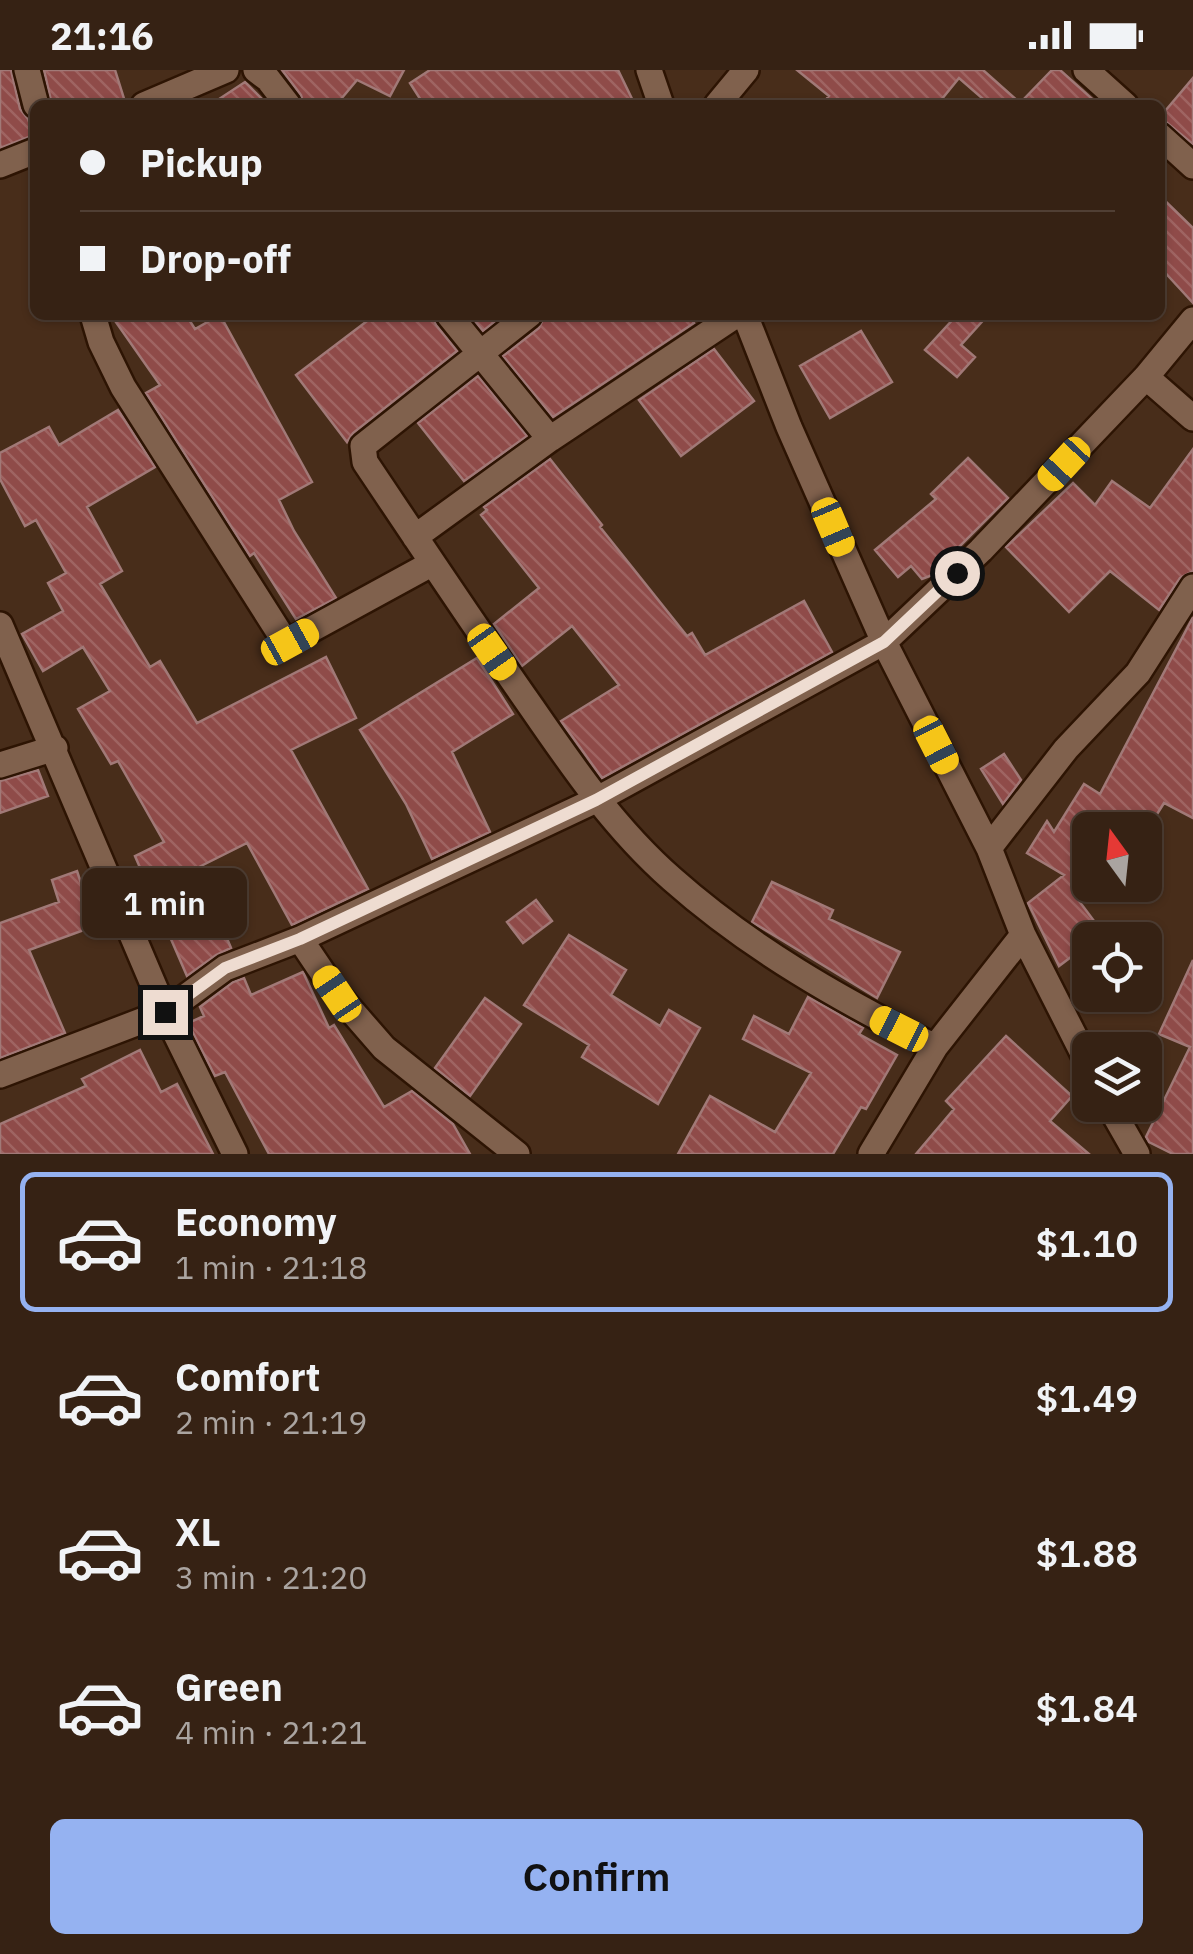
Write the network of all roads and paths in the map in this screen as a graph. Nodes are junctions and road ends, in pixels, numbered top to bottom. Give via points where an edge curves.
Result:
1 (27, 70) edge
2 (226, 70) edge
3 (256, 70) edge
4 (649, 70) edge
5 (746, 70) edge
6 (1086, 70) edge
7 (35, 100) edge
8 (156, 100) edge
9 (284, 100) edge
10 (659, 100) edge
11 (721, 100) edge
12 (1119, 100) edge
13 (1165, 141) edge
14 (30, 153) edge
15 (0, 165) edge
16 (1193, 166) edge
17 (94, 320) edge
18 (453, 320) edge
19 (523, 320) edge
20 (728, 320) edge
21 (747, 320) edge
22 (1193, 320) edge
23 (479, 354) junction
24 (1146, 376) junction
25 (1193, 418) edge
26 (550, 439) junction
27 (415, 537) junction
28 (430, 564) junction
29 (1193, 587) edge
30 (0, 624) edge
31 (884, 642) junction
32 (55, 748) junction
33 (0, 765) edge
34 (596, 800) junction
35 (989, 848) junction
36 (1023, 934) junction
37 (300, 939) junction
38 (165, 1012) junction
39 (1072, 1032) edge
40 (934, 1047) junction
41 (0, 1076) edge
42 (1119, 1122) edge
43 (235, 1154) edge
44 (517, 1154) edge
45 (871, 1154) edge
46 (1137, 1154) edge

1 - 7 street
2 - 8 street
3 - 9 street
4 - 10 street
5 - 11 street
6 - 12 street
13 - 16 street
14 - 15 street
17 - 28 street via 123,387 284,640
18 - 23 street
19 - 23 street
20 - 26 street
21 - 31 street
22 - 24 street
23 - 26 street
23 - 27 street via 363,446 365,462
24 - 25 street
24 - 31 street via 982,550
26 - 27 street
27 - 28 street
28 - 34 street
29 - 35 street via 1138,673 1066,749
30 - 32 street
31 - 34 street
31 - 35 street
32 - 33 street
32 - 38 street
34 - 37 street
34 - 40 street via 669,877 733,930
35 - 36 street
36 - 39 street
36 - 40 street
37 - 38 street via 225,968
37 - 44 street via 384,1048
38 - 41 street
38 - 43 street
40 - 45 street
42 - 46 street

